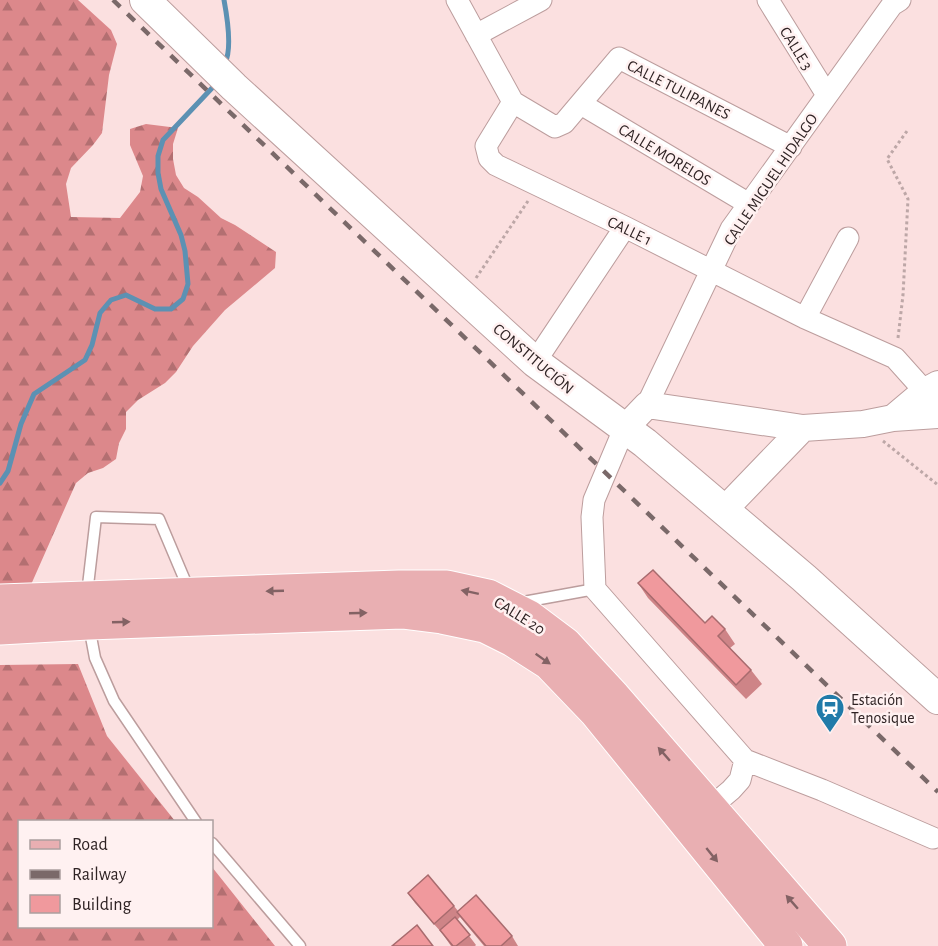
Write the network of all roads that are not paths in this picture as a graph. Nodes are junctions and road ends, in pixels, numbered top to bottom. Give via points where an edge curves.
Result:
1 (145, 0) edge
2 (457, 0) edge
3 (541, 0) edge
4 (768, 0) edge
5 (900, 0) edge
6 (476, 35) junction
7 (827, 95) junction
8 (513, 102) junction
9 (581, 104) junction
10 (790, 147) junction
11 (749, 204) junction
12 (625, 227) junction
13 (848, 238) dead end
14 (711, 270) junction
15 (805, 318) junction
16 (535, 362) junction
17 (934, 394) edge
18 (647, 405) junction
19 (938, 415) edge
20 (893, 418) junction
21 (803, 428) junction
22 (624, 429) junction
23 (724, 510) junction
24 (595, 589) junction
25 (0, 601) edge
26 (506, 605) junction
27 (196, 606) junction
28 (87, 610) junction
29 (0, 628) edge
30 (938, 699) edge
31 (746, 760) junction
32 (699, 817) junction
33 (195, 820) edge
34 (933, 838) dead end
35 (213, 844) edge
36 (300, 946) edge
37 (786, 946) edge
38 (830, 946) edge

1 - 16 main road, CONSTITUCIÓN via 234,87
2 - 6 street
3 - 6 street
4 - 7 street, CALLE 3
5 - 7 street, CALLE MIGUEL HIDALGO via 892,4
6 - 8 street
7 - 10 street, CALLE MIGUEL HIDALGO
8 - 9 street via 555,127
8 - 12 street, CALLE 1 via 486,146 489,158 496,165
9 - 10 street, CALLE TULIPANES via 620,58
9 - 11 street, CALLE MORELOS
10 - 11 street, CALLE MIGUEL HIDALGO
11 - 14 street, CALLE MIGUEL HIDALGO via 731,229
12 - 14 street, CALLE 1
12 - 16 street
13 - 15 street
14 - 15 street, CALLE 1
14 - 18 street, CALLE MIGUEL HIDALGO
15 - 17 street, CALLE 1 via 895,358
16 - 22 main road, CONSTITUCIÓN
17 - 20 street
18 - 21 street
18 - 22 street
19 - 20 street
20 - 21 street
21 - 23 street
22 - 23 main road, CONSTITUCIÓN
22 - 24 street via 594,500
23 - 30 main road, CONSTITUCIÓN
24 - 26 lane
24 - 31 street
25 - 28 main road, CALLE 20
26 -> 27 main road, CALLE 20 via 488,596 447,586 387,587
32 -> 26 main road, CALLE 20 via 614,697 565,644
27 - 28 main road, CALLE 20
27 - 28 lane via 159,519 96,517
27 -> 32 main road, CALLE 20 via 402,612 485,626 549,663
28 - 29 main road, CALLE 20
28 - 33 lane via 95,658 114,701
31 - 32 street via 740,780
31 - 34 street
32 -> 37 main road, CALLE 20
38 -> 32 main road, CALLE 20
35 - 36 lane

